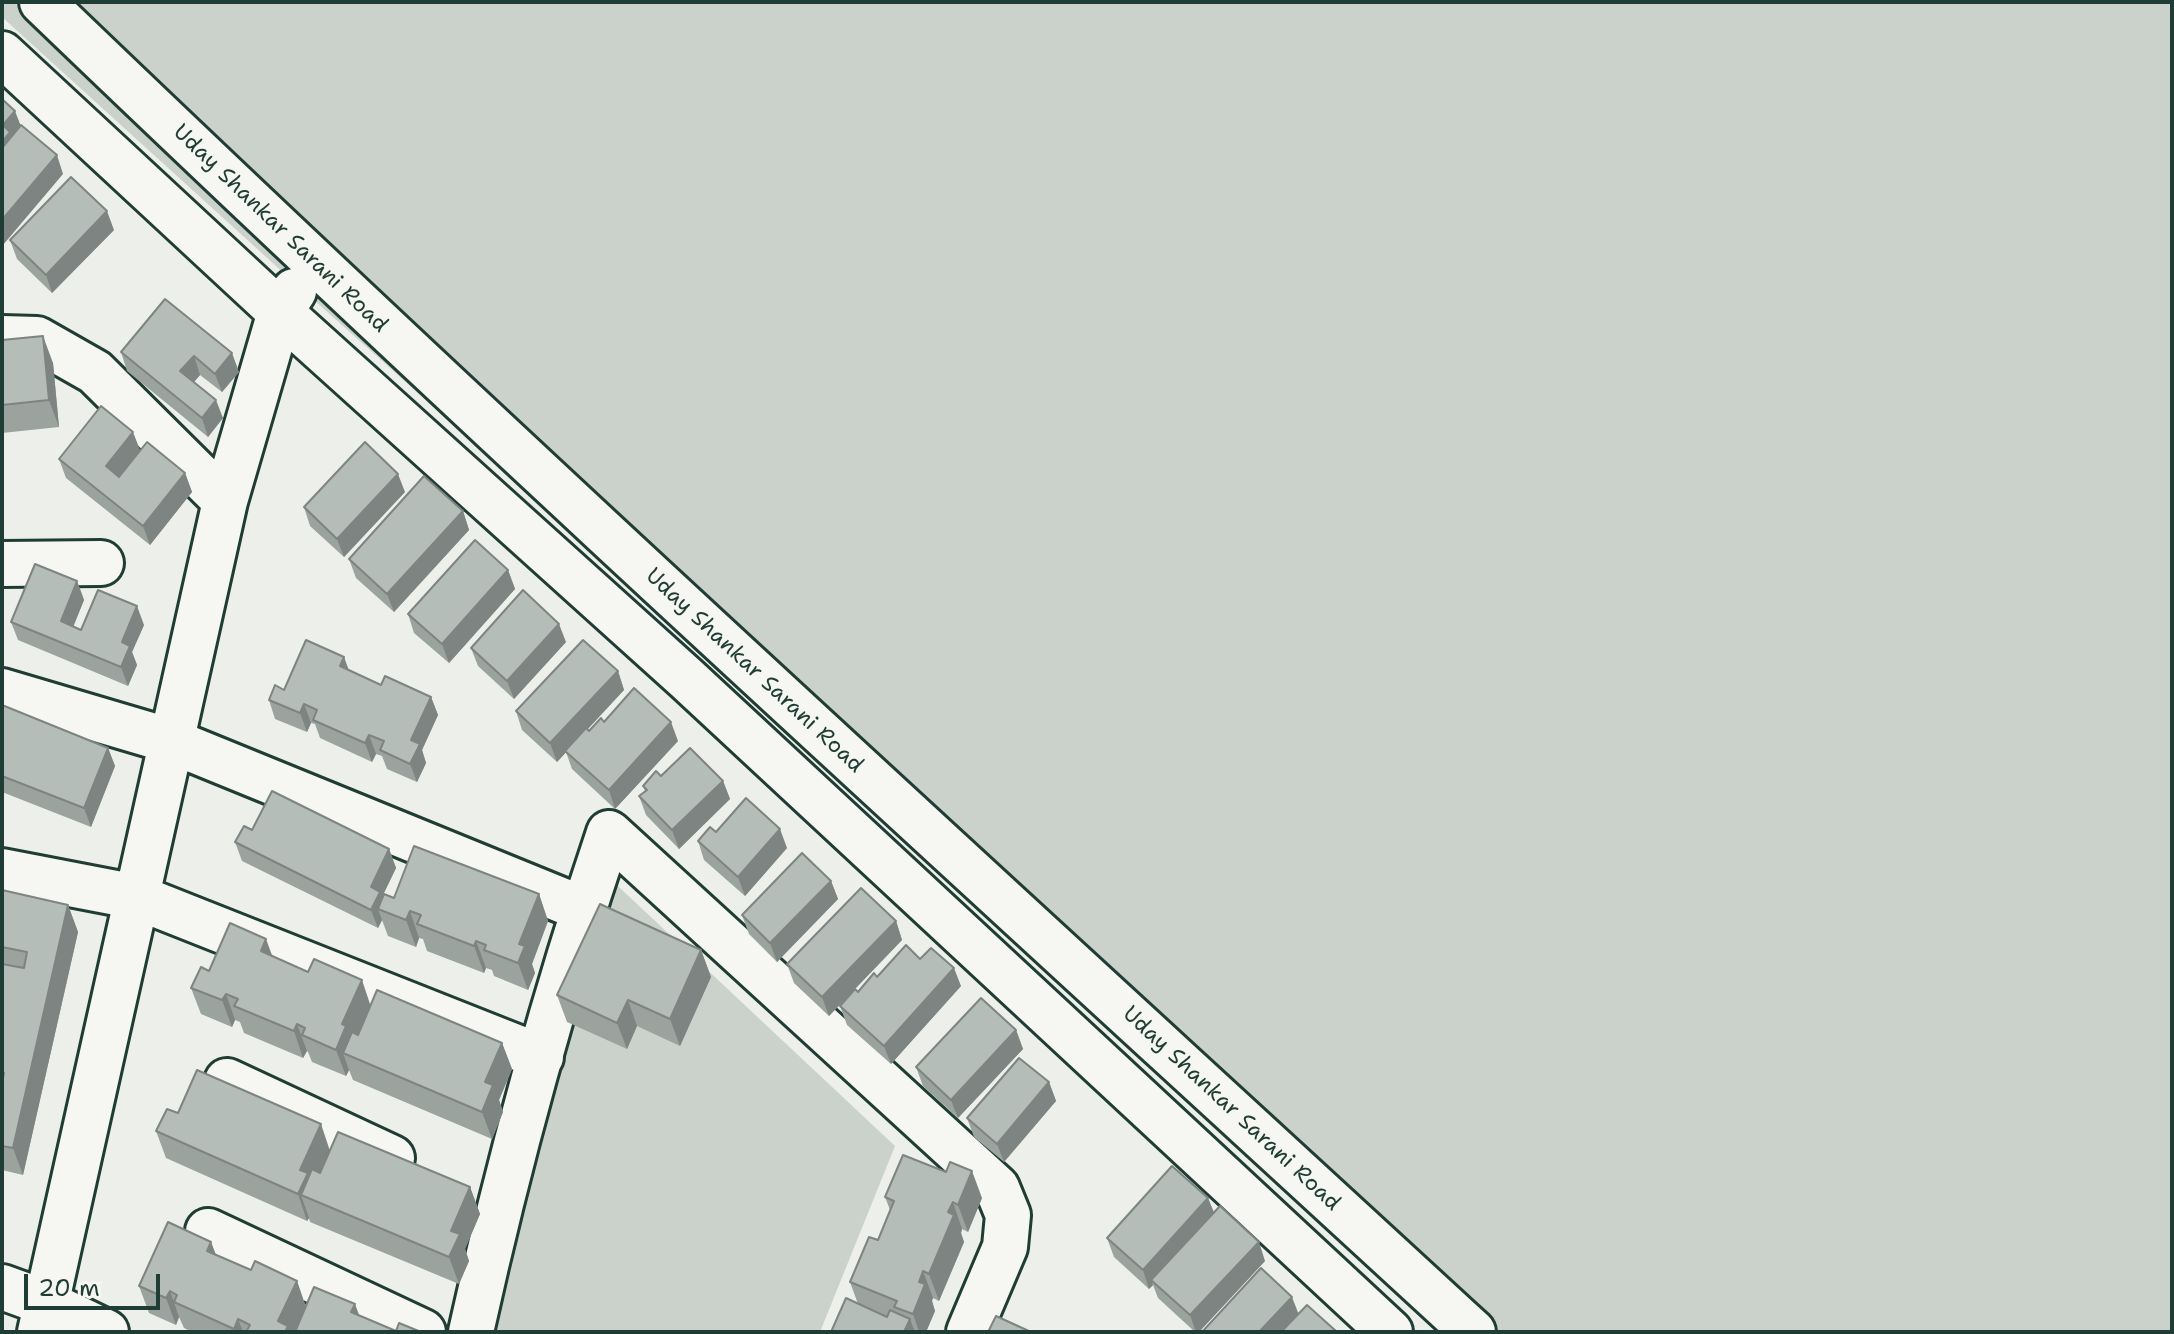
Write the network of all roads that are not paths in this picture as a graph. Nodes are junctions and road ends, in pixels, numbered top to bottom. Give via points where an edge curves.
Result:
1 (42, 2) edge
2 (2, 54) edge
3 (313, 262) junction
4 (280, 312) junction
5 (2, 338) edge
6 (225, 501) junction
7 (101, 563) dead end
8 (2, 564) edge
9 (2, 691) edge
10 (171, 741) junction
11 (2, 871) edge
12 (137, 897) junction
13 (583, 909) junction
14 (541, 1057) junction
15 (227, 1081) edge
16 (429, 1174) edge
17 (208, 1231) dead end
18 (2, 1287) edge
19 (43, 1317) edge
20 (106, 1332) edge
21 (423, 1332) edge
22 (471, 1332) edge
23 (969, 1332) edge
24 (1390, 1332) edge
25 (1473, 1332) edge

1 - 3 street, Uday Shankar Sarani Road
2 - 4 street
3 - 4 street
3 - 25 street, Uday Shankar Sarani Road
4 - 6 street
4 - 24 street via 687,679
5 - 6 street via 37,339 95,372
6 - 10 street
7 - 8 street
9 - 10 street
10 - 12 street
10 - 13 street
11 - 12 street
12 - 14 street
12 - 19 street
13 - 14 street
13 - 23 street via 609,833 997,1188 1008,1215 1005,1247
14 - 22 street via 485,1199
15 - 16 street
17 - 21 street
18 - 19 street
19 - 20 street

